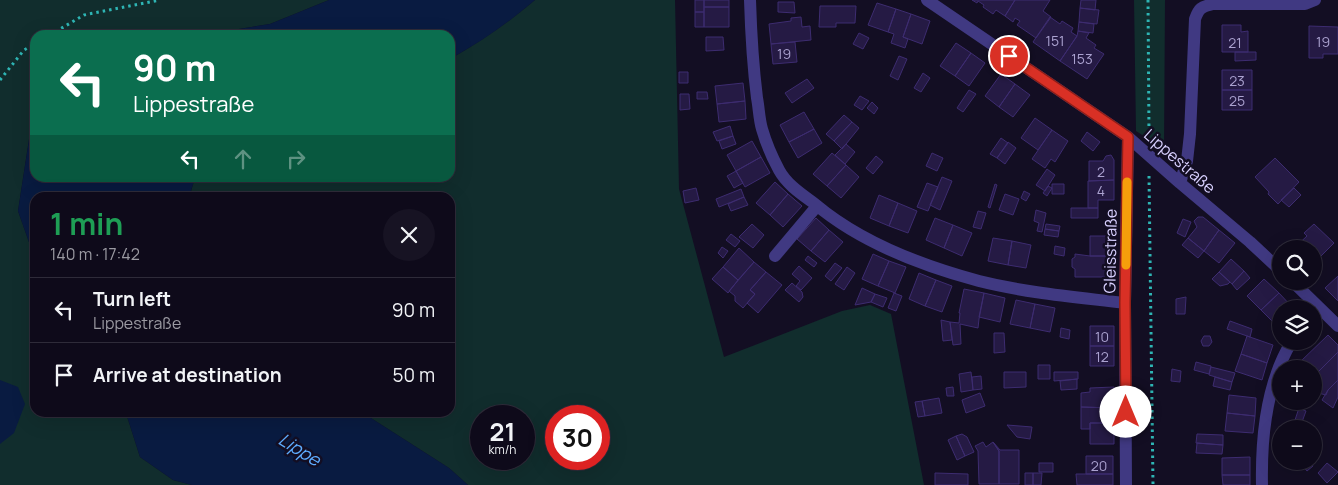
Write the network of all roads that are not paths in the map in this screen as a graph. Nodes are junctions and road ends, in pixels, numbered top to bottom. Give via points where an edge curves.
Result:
1 (750, 0) edge
2 (928, 0) edge
3 (1315, 0) edge
4 (1128, 137) junction
5 (1180, 183) junction
6 (817, 206) junction
7 (775, 256) dead end
8 (1272, 263) edge
9 (1299, 290) edge
10 (1308, 300) edge
11 (1125, 303) junction
12 (1322, 314) edge
13 (1338, 326) edge
14 (1287, 350) edge
15 (1126, 485) edge
16 (1262, 485) edge

1 - 6 street via 761,128 781,173
2 - 4 street, Lippestraße
3 - 5 street via 1305,4 1213,4 1198,10 1190,134
4 - 5 street, Lippestraße
4 - 11 street, Gleisstraße
5 - 8 street, Lippestraße
6 - 7 street
6 - 11 street via 858,234 894,252 979,281
9 - 10 street
11 - 15 street, Gleisstraße
12 - 13 street
14 - 16 street via 1273,382 1266,418

